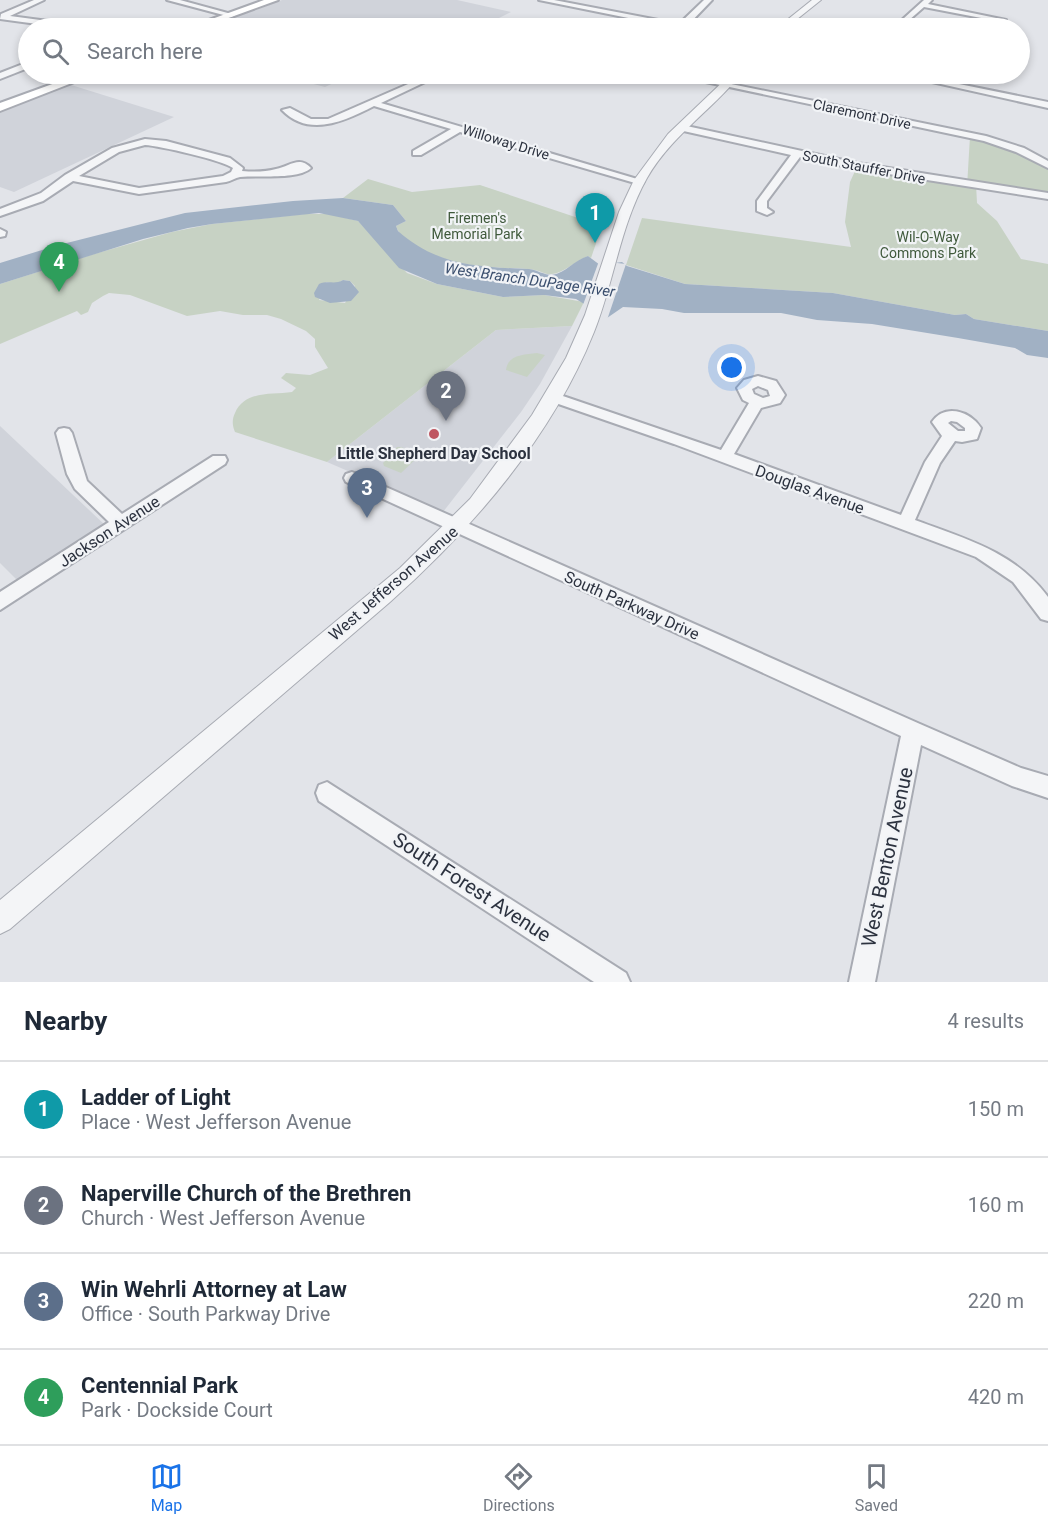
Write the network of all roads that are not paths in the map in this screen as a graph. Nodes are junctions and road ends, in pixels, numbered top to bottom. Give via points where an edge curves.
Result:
1 (40, 0) edge
2 (171, 0) edge
3 (273, 0) edge
4 (543, 0) edge
5 (708, 0) edge
6 (817, 0) edge
7 (925, 3) edge
8 (231, 15) junction
9 (1, 17) edge
10 (223, 18) edge
11 (634, 18) edge
12 (693, 18) edge
13 (794, 18) edge
14 (908, 18) edge
15 (993, 18) edge
16 (18, 19) edge
17 (18, 69) edge
18 (0, 76) edge
19 (56, 84) edge
20 (409, 84) edge
21 (715, 84) edge
22 (948, 84) edge
23 (724, 86) junction
24 (372, 102) junction
25 (1048, 105) edge
26 (0, 106) edge
27 (287, 110) dead end
28 (459, 128) junction
29 (682, 128) junction
30 (417, 153) dead end
31 (797, 153) junction
32 (1048, 165) edge
33 (286, 171) dead end
34 (236, 174) junction
35 (69, 177) junction
36 (639, 181) junction
37 (1048, 196) edge
38 (767, 212) dead end
39 (0, 213) edge
40 (552, 396) junction
41 (757, 402) dead end
42 (64, 433) dead end
43 (951, 435) dead end
44 (725, 457) junction
45 (219, 460) dead end
46 (352, 478) dead end
47 (121, 524) junction
48 (905, 524) junction
49 (458, 527) junction
50 (0, 602) edge
51 (1048, 613) edge
52 (913, 731) junction
53 (1048, 788) edge
54 (327, 793) dead end
55 (0, 919) edge
56 (617, 982) edge
57 (862, 982) edge

1 - 9 street
2 - 8 street
3 - 8 main road
4 - 11 street
5 - 12 street
6 - 13 street
7 - 14 street
7 - 15 street
8 - 10 main road
9 - 16 street
17 - 18 street
19 - 26 main road
20 - 24 street
21 - 23 street, Claremont Drive
22 - 25 street
23 - 29 street, West Jefferson Avenue
23 - 32 street, Claremont Drive via 986,139 1020,150
24 - 27 street via 319,124
24 - 28 street, Willoway Drive
28 - 30 street
28 - 36 street, Willoway Drive
29 - 31 street, South Stauffer Drive
29 - 36 street, West Jefferson Avenue
31 - 37 street, South Stauffer Drive via 892,173
31 - 38 street via 762,201 761,209
33 - 34 street
34 - 35 street via 226,179 139,190
34 - 35 street via 238,168 234,163 161,143 130,145
35 - 39 street via 36,200
36 - 40 street, West Jefferson Avenue via 618,232 593,316
40 - 44 street, Douglas Avenue
40 - 49 street, West Jefferson Avenue via 502,471
41 - 44 street
42 - 47 street via 81,485
43 - 48 street via 933,462
44 - 48 street, Douglas Avenue
45 - 47 street, Jackson Avenue
46 - 49 street, South Parkway Drive
47 - 50 street, Jackson Avenue
48 - 51 street, Douglas Avenue via 981,552 1006,566 1033,589
49 - 52 street, South Parkway Drive
49 - 55 street, West Jefferson Avenue
52 - 53 street, South Parkway Drive
52 - 57 street, West Benton Avenue
54 - 56 street, South Forest Avenue

